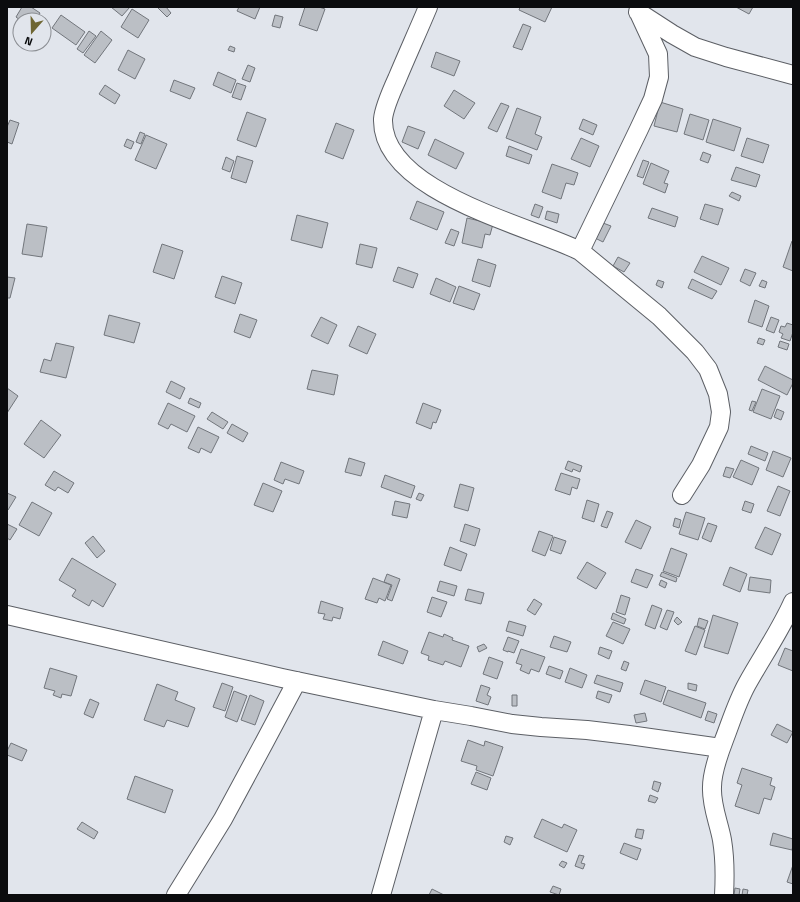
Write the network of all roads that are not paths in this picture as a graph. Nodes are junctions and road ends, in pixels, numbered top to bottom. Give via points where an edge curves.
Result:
1 (428, 7) edge
2 (636, 10) edge
3 (793, 75) edge
4 (580, 251) junction
5 (682, 495) dead end
6 (793, 602) edge
7 (7, 615) edge
8 (297, 681) junction
9 (434, 710) junction
10 (721, 748) junction
11 (176, 895) edge
12 (382, 895) edge
13 (724, 895) edge

1 - 4 street via 389,97 383,118 384,133 390,148 401,164 445,195
2 - 3 street via 695,47
2 - 4 street via 658,54 660,77 653,99
4 - 5 street via 659,316 708,369 718,394 721,412 719,428 701,465
6 - 10 street via 746,686
7 - 8 street
8 - 9 street
8 - 11 street via 223,819
9 - 10 street via 512,724 588,730
9 - 12 street
10 - 13 street via 711,788 722,841

